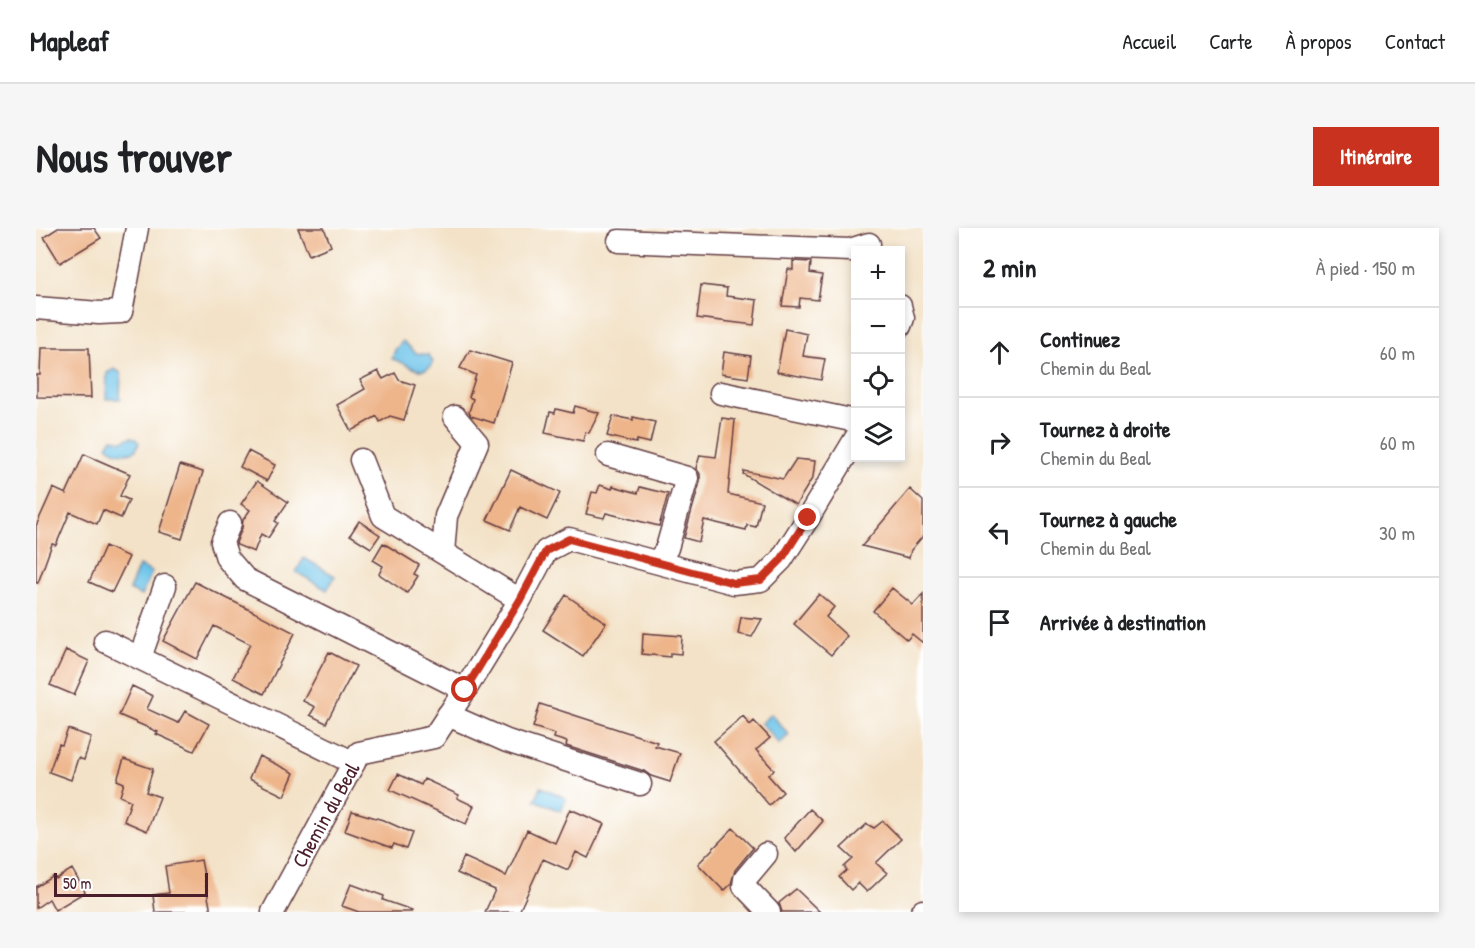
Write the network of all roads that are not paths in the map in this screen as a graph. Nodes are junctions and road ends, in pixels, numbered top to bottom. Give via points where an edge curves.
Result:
1 (137, 228) edge
2 (619, 241) dead end
3 (869, 241) edge
4 (36, 308) edge
5 (721, 393) dead end
6 (455, 417) dead end
7 (851, 420) edge
8 (851, 445) edge
9 (608, 455) dead end
10 (361, 460) dead end
11 (230, 523) dead end
12 (443, 553) junction
13 (658, 562) junction
14 (165, 586) dead end
15 (520, 600) junction
16 (105, 641) dead end
17 (140, 658) junction
18 (465, 690) junction
19 (448, 715) junction
20 (354, 763) junction
21 (639, 784) dead end
22 (766, 854) dead end
23 (273, 912) edge
24 (769, 912) edge

1 - 4 street via 121,312
2 - 3 street via 850,250
5 - 7 street
6 - 12 street via 477,443 446,516
8 - 13 street, Chemin du Beal via 786,551 761,580 734,583
9 - 13 street via 687,478 667,548
10 - 12 street via 383,516
11 - 18 street via 222,542 226,558 245,579
12 - 15 street
13 - 15 street, Chemin du Beal via 569,539 546,551
14 - 17 street
15 - 18 street, Chemin du Beal
16 - 17 street
17 - 20 street
18 - 19 street, Chemin du Beal
19 - 20 street, Chemin du Beal via 434,737 359,753
19 - 21 street via 507,741
20 - 23 street, Chemin du Beal
22 - 24 street via 744,886

